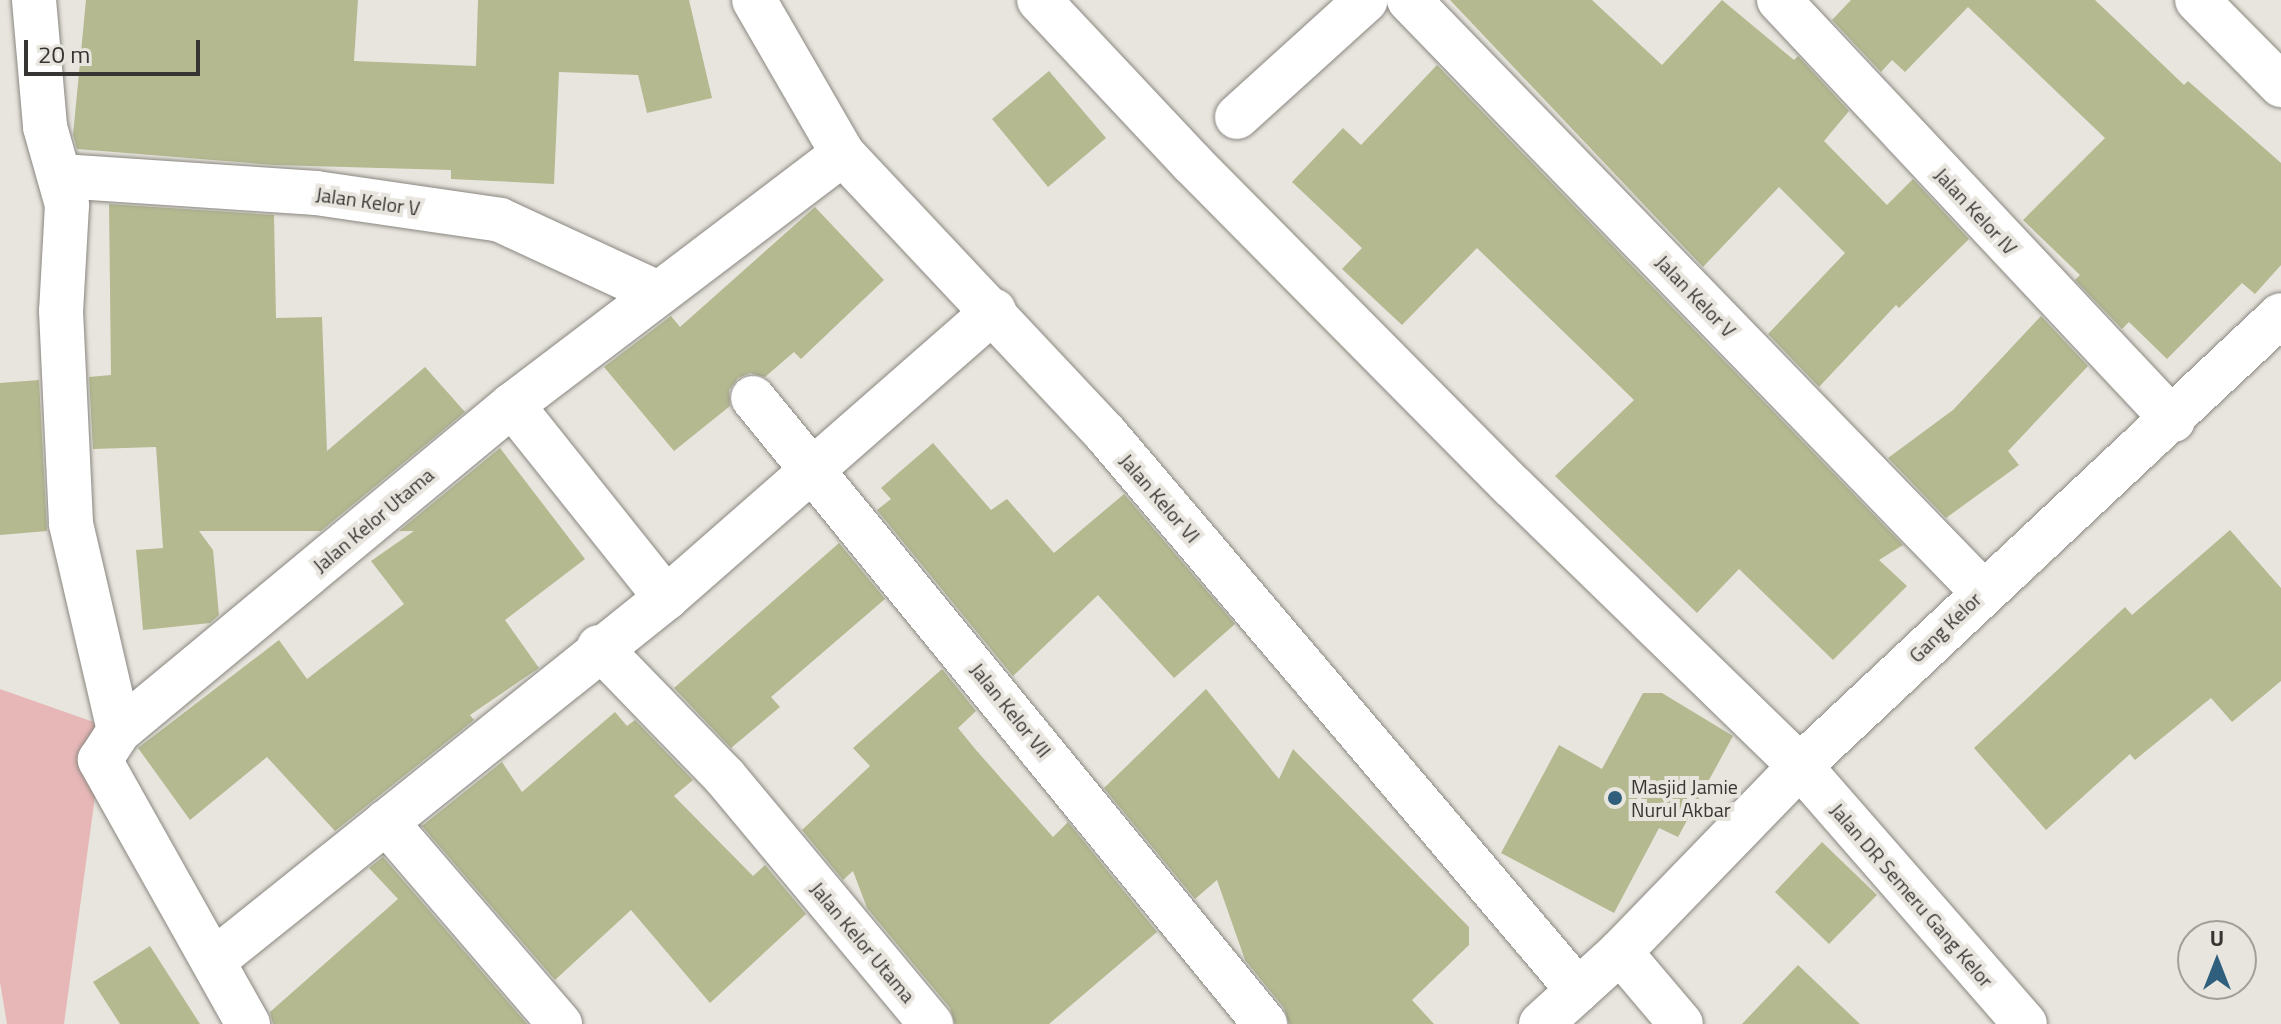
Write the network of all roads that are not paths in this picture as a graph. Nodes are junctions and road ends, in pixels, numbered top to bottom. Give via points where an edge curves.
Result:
1 (34, 0) edge
2 (754, 0) edge
3 (1039, 0) edge
4 (1366, 0) edge
5 (1409, 0) edge
6 (1779, 0) edge
7 (2197, 0) edge
8 (2281, 85) edge
9 (1237, 117) dead end
10 (843, 154) junction
11 (61, 176) junction
12 (658, 293) junction
13 (994, 311) junction
14 (2281, 315) edge
15 (753, 398) dead end
16 (512, 405) junction
17 (2173, 420) junction
18 (816, 469) junction
19 (1982, 591) junction
20 (666, 598) junction
21 (599, 647) junction
22 (119, 731) junction
23 (1800, 766) junction
24 (386, 822) junction
25 (1620, 952) junction
26 (213, 961) junction
27 (1578, 990) junction
28 (248, 1024) edge
29 (560, 1024) edge
30 (931, 1024) edge
31 (1265, 1024) edge
32 (1541, 1024) edge
33 (1681, 1024) edge
34 (2025, 1024) edge

1 - 11 street via 45,127
2 - 10 street, Jalan Kelor VI
3 - 23 street, Jalan DR Semeru Gang Kelor via 1192,163 1512,486
4 - 9 street
5 - 19 street, Jalan Kelor V
6 - 17 street, Jalan Kelor IV
7 - 8 street
10 - 12 street, Jalan Kelor Utama
10 - 13 street, Jalan Kelor VI
11 - 12 street, Jalan Kelor V via 316,193 500,220
11 - 22 street via 67,205 61,311 71,524
12 - 16 street, Jalan Kelor Utama
13 - 18 street
13 - 27 street, Jalan Kelor VI via 1367,738
14 - 17 street, Gang Kelor
15 - 18 street, Jalan Kelor VII
16 - 20 street
16 - 22 street, Jalan Kelor Utama
17 - 19 street, Gang Kelor
18 - 20 street
18 - 31 street, Jalan Kelor VII
19 - 23 street, Gang Kelor
20 - 21 street
21 - 24 street
21 - 30 street, Jalan Kelor Utama via 725,777
22 - 26 street, Jalan Kelor Utama via 100,760
23 - 25 street, Gang Kelor
23 - 34 street, Jalan DR Semeru Gang Kelor
24 - 26 street
24 - 29 street
25 - 27 street, Gang Kelor
25 - 33 street
26 - 28 street, Jalan Kelor Utama
27 - 32 street, Gang Kelor

